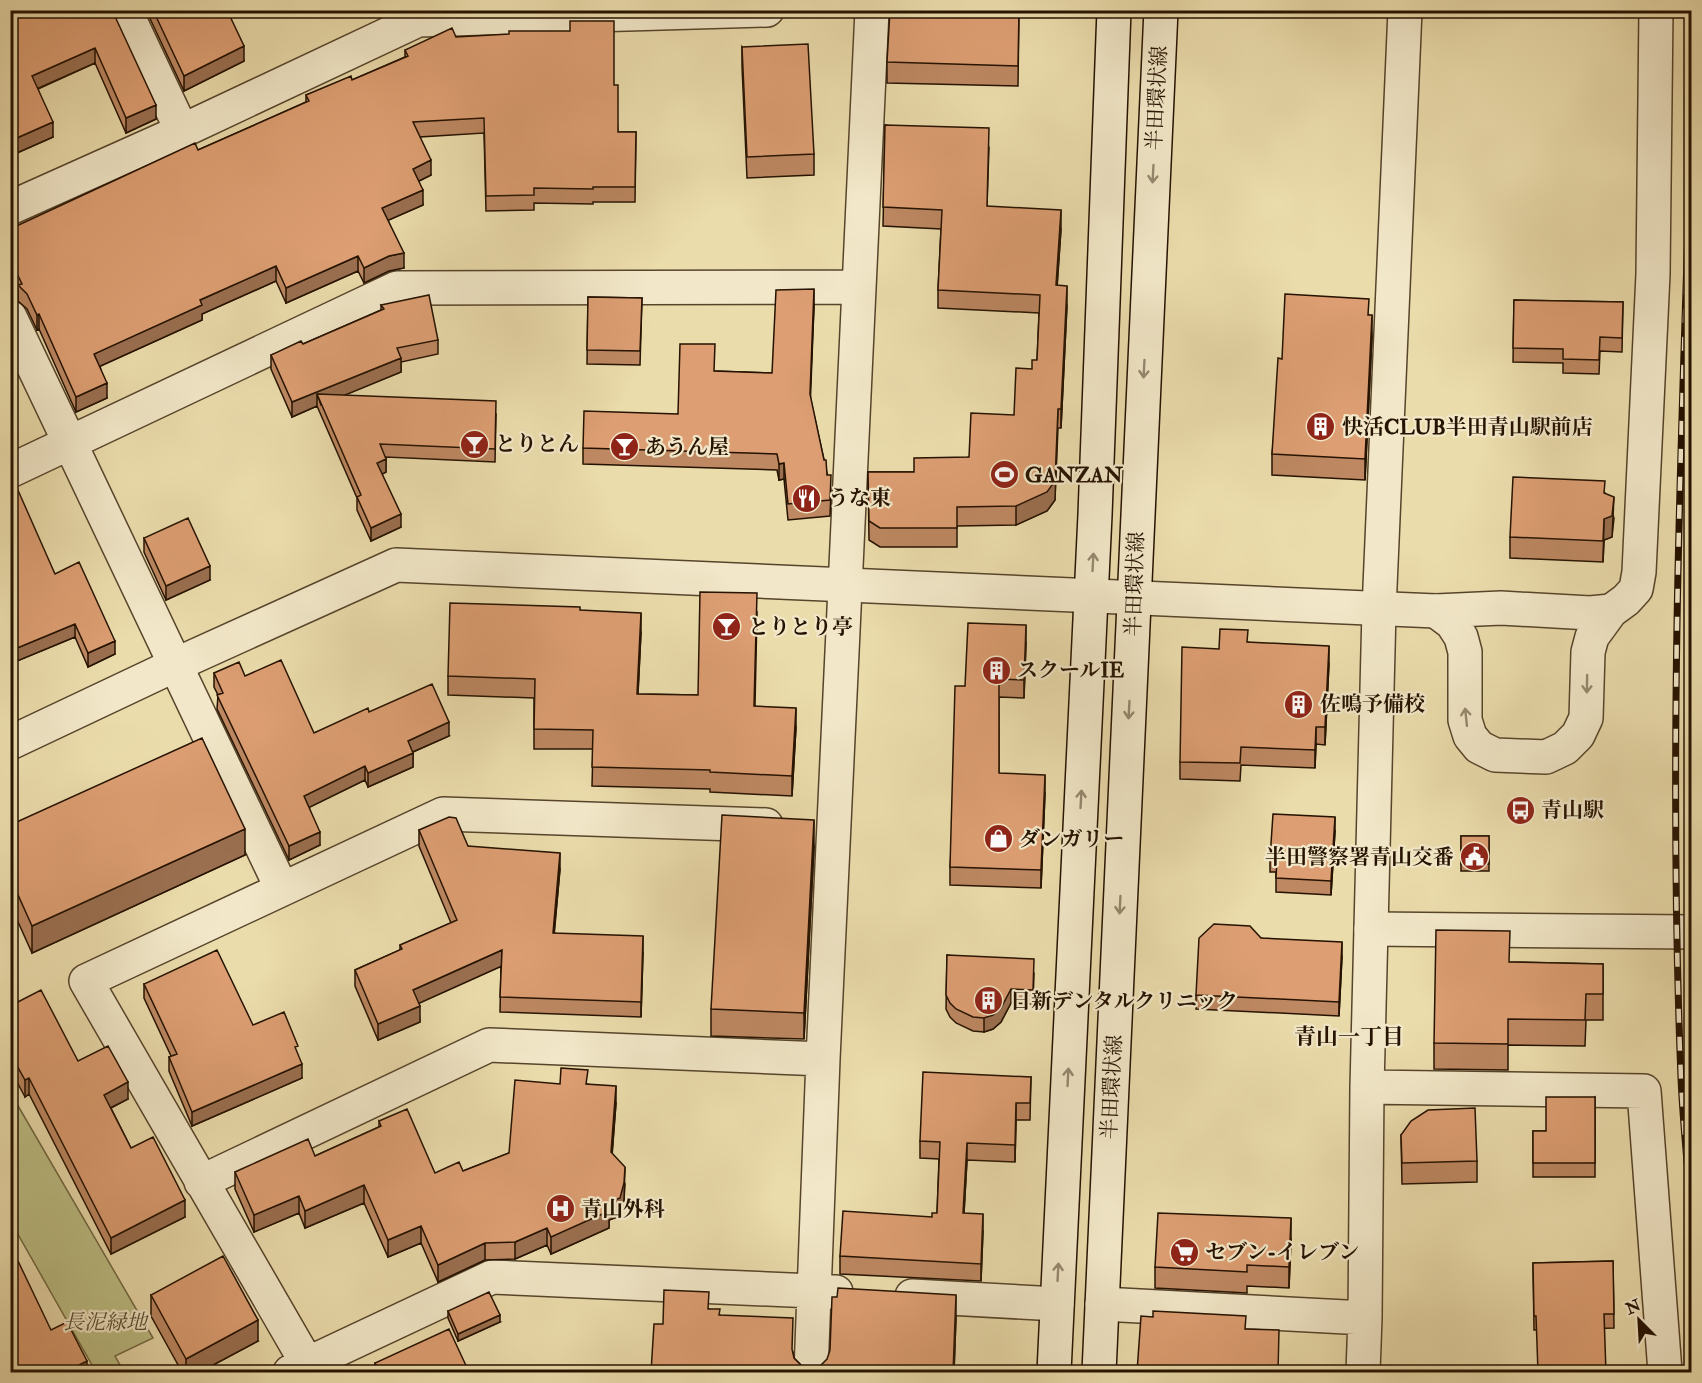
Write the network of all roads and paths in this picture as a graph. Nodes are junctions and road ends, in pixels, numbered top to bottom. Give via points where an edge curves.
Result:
1 (125, 10) edge
2 (767, 10) edge
3 (872, 10) edge
4 (1114, 10) edge
5 (1161, 10) edge
6 (1406, 10) edge
7 (1656, 10) edge
8 (182, 131) junction
9 (10, 208) edge
10 (858, 287) junction
11 (10, 316) edge
12 (70, 444) junction
13 (10, 471) edge
14 (845, 585) junction
15 (1091, 596) junction
16 (1134, 597) junction
17 (1501, 608) junction
18 (1379, 609) junction
19 (1436, 611) junction
20 (1611, 611) junction
21 (1562, 613) junction
22 (1466, 652) junction
23 (1588, 652) junction
24 (175, 665) junction
25 (10, 744) edge
26 (814, 827) junction
27 (282, 889) junction
28 (1371, 929) junction
29 (1692, 932) edge
30 (823, 1059) junction
31 (1367, 1087) junction
32 (201, 1182) junction
33 (815, 1291) junction
34 (1057, 1304) junction
35 (1102, 1305) junction
36 (1365, 1318) junction
37 (303, 1370) edge
38 (811, 1372) edge
39 (1054, 1372) edge
40 (1099, 1372) edge
41 (1363, 1372) edge
42 (1665, 1372) edge

1 - 8 street
2 - 8 street via 418,20
3 - 10 street
15 -> 4 street, 半田環状線
5 -> 16 street, 半田環状線
6 - 18 street
7 - 20 street via 1653,274 1639,572 1636,589
8 - 9 street
10 - 12 street via 397,288
10 - 14 street
11 - 12 street
12 - 13 street
12 - 24 street
14 - 15 street
14 - 24 street via 396,565
14 - 26 street
15 - 16 street
34 -> 15 street, 半田環状線
16 - 18 street
16 -> 35 street, 半田環状線
17 - 19 street
17 - 21 street
17 - 22 street via 1482,620
18 - 19 street
18 - 28 street
19 - 22 street via 1452,623
20 - 21 street
20 - 23 street via 1592,637
21 - 23 street via 1576,624
23 -> 22 street via 1586,718 1578,735 1565,748 1546,757 1495,754 1479,747 1470,736 1465,720
24 - 25 street
24 - 27 street
26 - 27 street via 443,814
26 - 30 street
27 - 32 street via 86,981
28 - 29 street
28 - 31 street
30 - 32 street via 489,1046
30 - 33 street
31 - 36 street
31 - 42 street via 1644,1091
32 - 37 street
33 - 34 street
33 - 37 street via 492,1277
33 - 38 street
34 - 39 street, 半田環状線
35 - 36 street
35 - 40 street, 半田環状線
36 - 41 street

